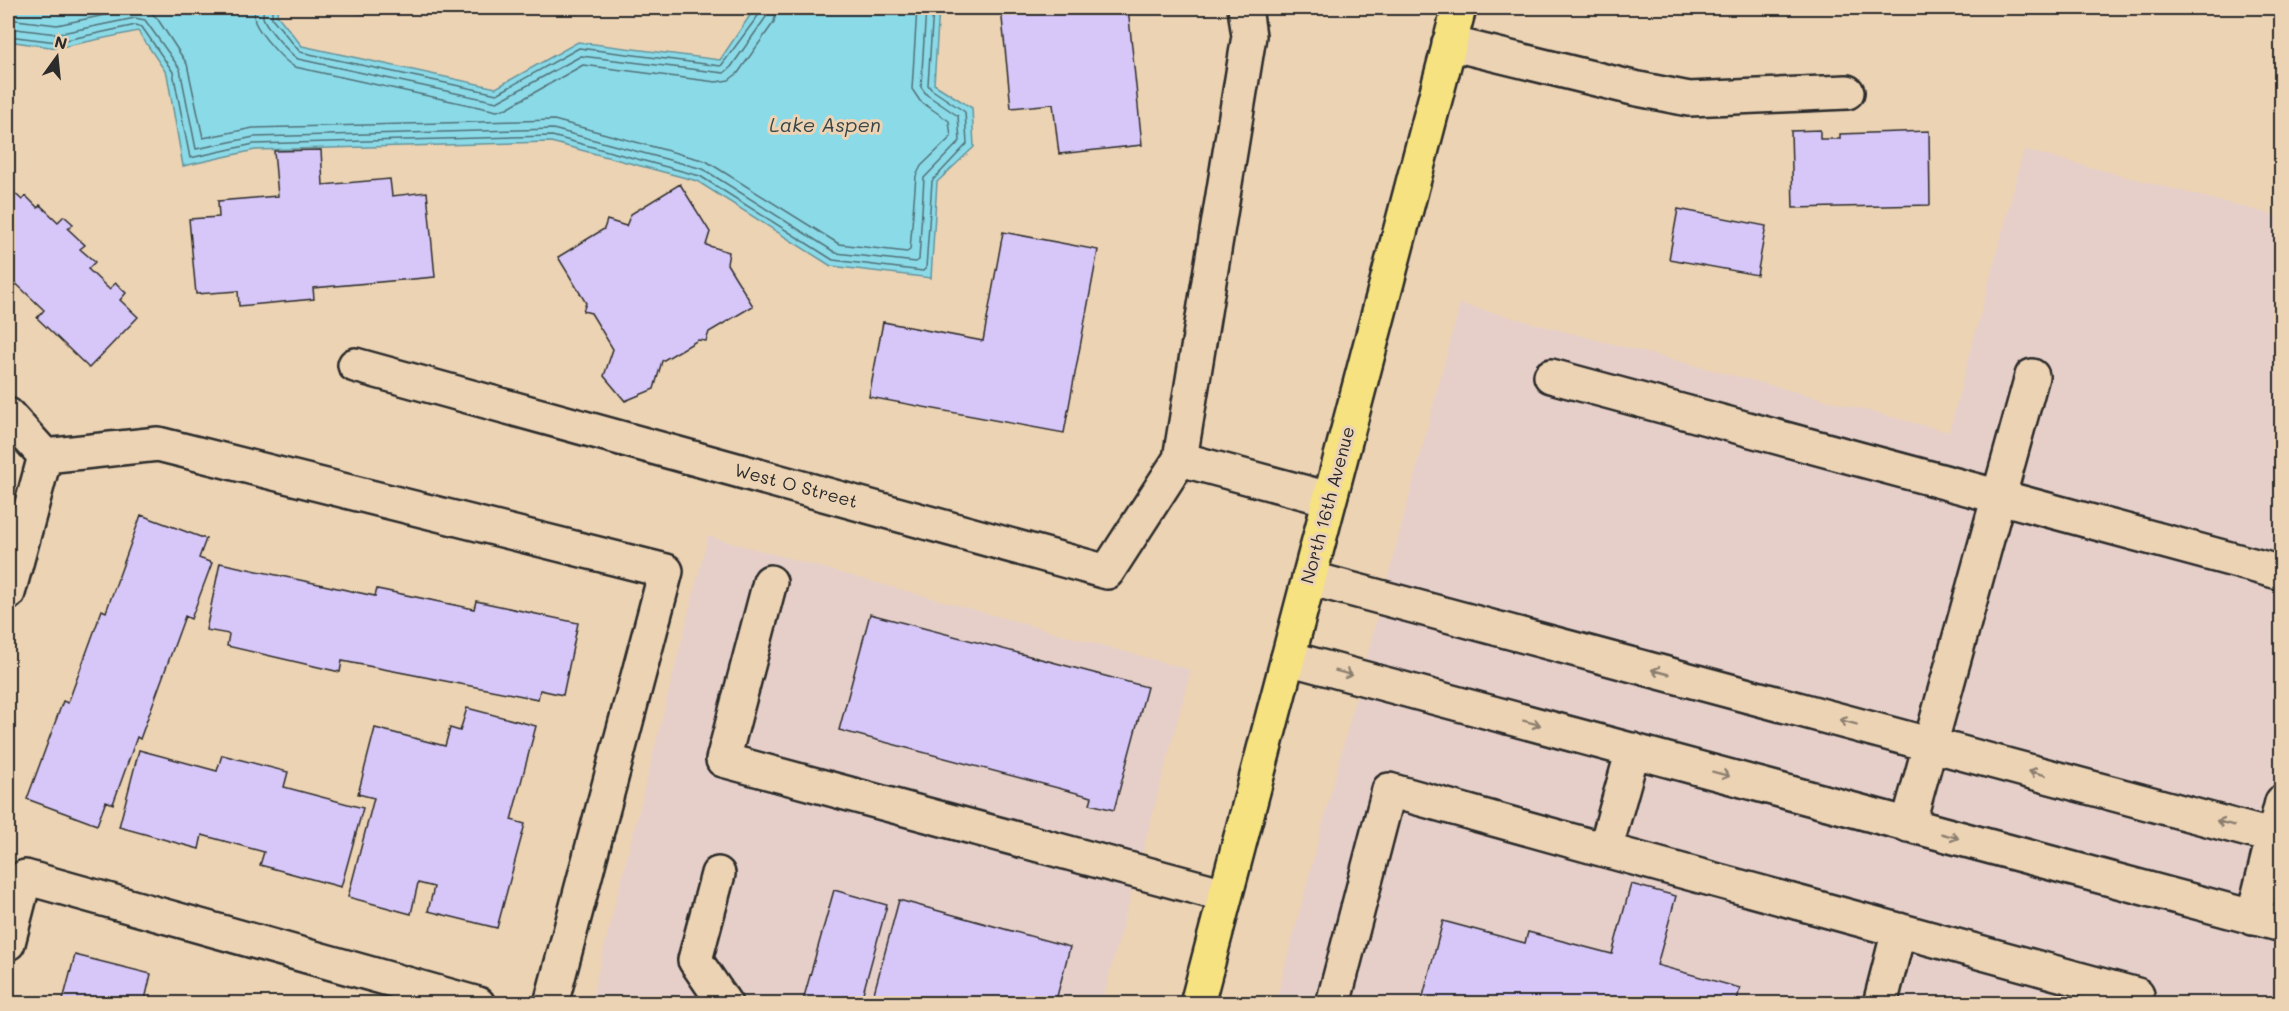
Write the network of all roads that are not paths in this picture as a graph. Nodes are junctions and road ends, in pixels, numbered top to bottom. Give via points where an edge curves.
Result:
1 (1245, 8) edge
2 (1459, 8) edge
3 (1449, 44) junction
4 (1847, 92) dead end
5 (355, 365) dead end
6 (1551, 376) dead end
7 (2032, 376) dead end
8 (8, 415) edge
9 (45, 456) junction
10 (1180, 459) junction
11 (1997, 496) junction
12 (1329, 499) junction
13 (2282, 573) edge
14 (1309, 578) junction
15 (770, 582) dead end
16 (8, 593) edge
17 (1288, 658) junction
18 (1930, 744) junction
19 (1633, 750) junction
20 (2282, 802) edge
21 (1908, 825) junction
22 (2277, 837) edge
23 (1605, 850) junction
24 (718, 874) dead end
25 (1226, 895) junction
26 (2267, 921) edge
27 (1899, 930) junction
28 (8, 943) edge
29 (478, 1004) edge
30 (551, 1004) edge
31 (725, 1004) edge
32 (1197, 1004) edge
33 (1333, 1004) edge
34 (1880, 1004) edge
35 (2135, 1004) edge

1 - 10 lane via 1249,36
2 - 3 main road, North 16th Avenue
3 - 4 lane via 1689,99
3 - 12 main road, North 16th Avenue
5 - 10 lane, West O Street via 1107,572
6 - 11 lane
7 - 11 lane
8 - 9 lane
9 - 16 lane
9 - 30 lane via 158,444 666,571
10 - 12 lane
11 - 13 lane
11 - 18 lane
12 - 14 main road, North 16th Avenue
14 - 17 main road, North 16th Avenue
18 -> 14 lane
15 - 25 lane via 723,760
17 -> 19 lane
17 - 25 main road, North 16th Avenue
18 - 21 lane
22 -> 18 lane
19 -> 21 lane
19 - 23 lane
20 - 22 lane
21 -> 26 lane
22 - 26 lane
23 - 27 lane
23 - 33 lane via 1389,790
24 - 31 lane via 694,960
25 - 32 main road, North 16th Avenue
27 - 34 lane
27 - 35 lane via 2137,995
28 - 29 lane via 25,877

